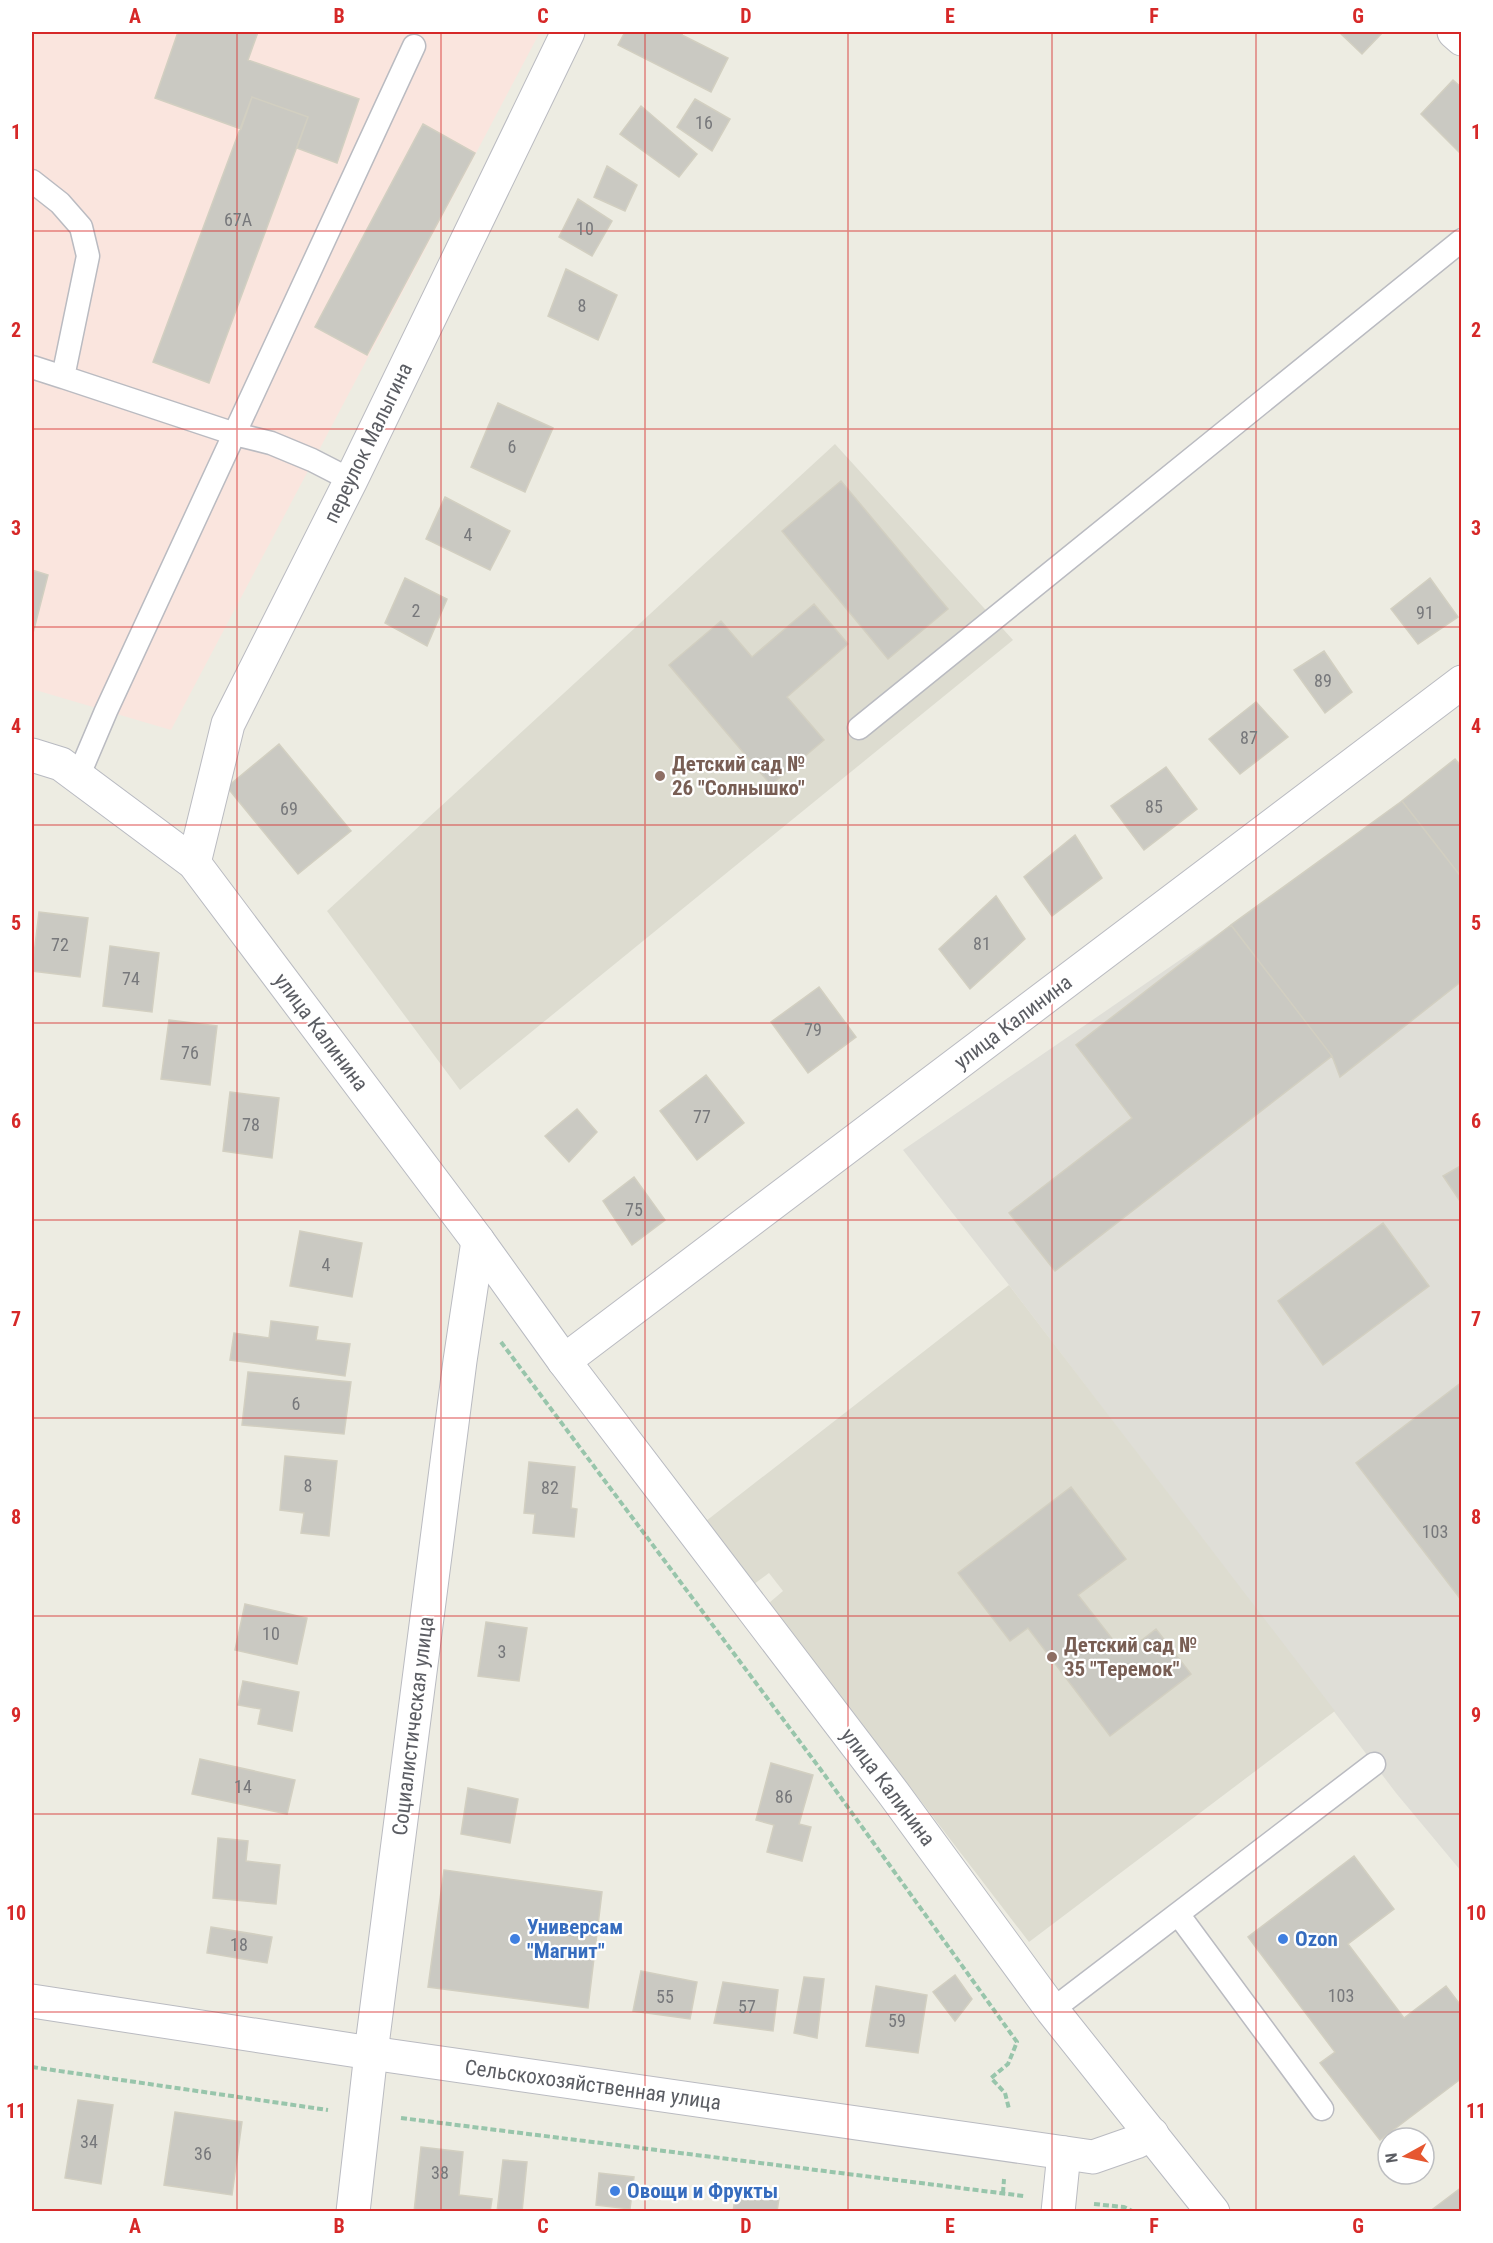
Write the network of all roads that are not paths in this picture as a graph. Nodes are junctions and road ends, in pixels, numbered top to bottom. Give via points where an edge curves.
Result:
1 (568, 32) edge
2 (1454, 32) edge
3 (1461, 39) edge
4 (414, 46) dead end
5 (32, 181) edge
6 (1461, 240) edge
7 (32, 367) edge
8 (63, 377) junction
9 (235, 434) junction
10 (351, 480) junction
11 (1461, 682) edge
12 (859, 728) dead end
13 (32, 755) edge
14 (32, 776) edge
15 (78, 777) junction
16 (194, 863) junction
17 (474, 1270) junction
18 (564, 1361) junction
19 (1374, 1764) dead end
20 (1178, 1914) junction
21 (32, 2001) edge
22 (1052, 2010) junction
23 (371, 2053) junction
24 (1322, 2109) dead end
25 (1144, 2138) junction
26 (1064, 2152) junction
27 (1059, 2206) edge
28 (353, 2211) edge
29 (1191, 2211) edge
30 (1213, 2211) edge

1 - 10 street, переулок Малыгина
2 - 3 street
4 - 9 lane
5 - 8 lane via 60,203 81,227 88,256
6 - 12 lane
7 - 8 lane
8 - 9 lane
9 - 10 lane via 271,443
9 - 15 lane
10 - 16 street, переулок Малыгина via 228,724
11 - 18 street, улица Калинина
13 - 15 street, улица Калинина via 61,764
14 - 17 street via 50,781 176,873
15 - 16 street, улица Калинина
16 - 17 street, улица Калинина
17 - 18 street, улица Калинина
17 - 23 street, Социалистическая улица
17 - 25 street via 566,1386 1028,2004
18 - 22 street, улица Калинина via 894,1794
19 - 20 lane
20 - 22 lane
20 - 24 lane
21 - 23 street, Сельскохозяйственная улица
22 - 25 street, улица Калинина
23 - 26 street, Сельскохозяйственная улица
23 - 28 street, Социалистическая улица
25 - 26 street, Сельскохозяйственная улица via 1093,2157
25 - 29 street
25 - 30 street, улица Калинина
26 - 27 street

